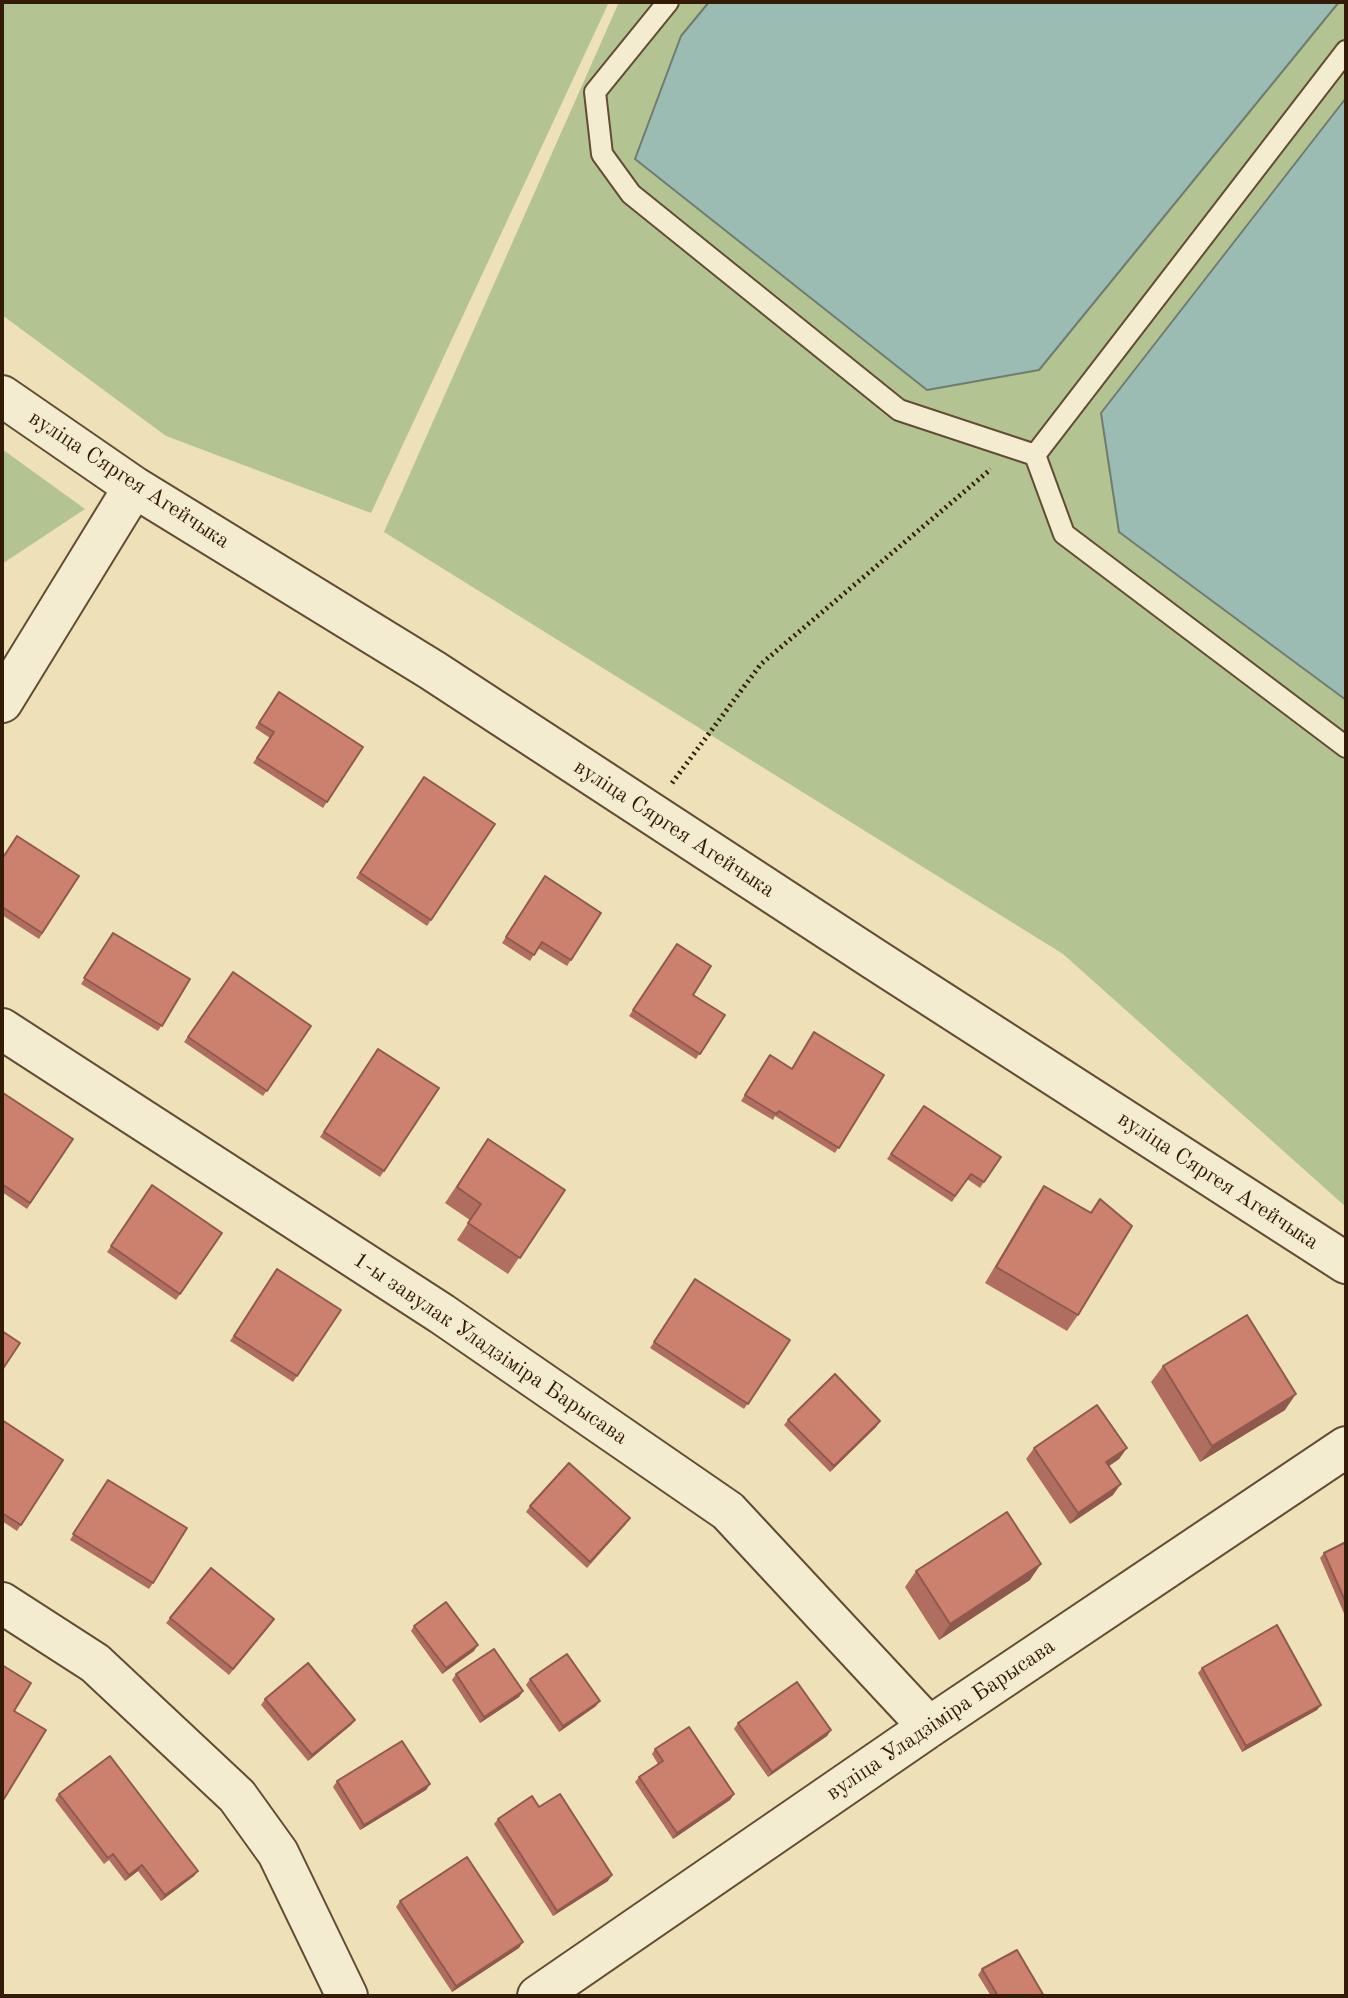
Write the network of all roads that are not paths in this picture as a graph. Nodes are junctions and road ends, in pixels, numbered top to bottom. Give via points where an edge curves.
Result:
1 (668, 2) edge
2 (1346, 51) edge
3 (2, 396) edge
4 (1025, 452) junction
5 (134, 487) junction
6 (2, 702) edge
7 (1346, 747) edge
8 (2, 1029) edge
9 (1346, 1263) edge
10 (1346, 1447) edge
11 (2, 1603) edge
12 (929, 1727) junction
13 (347, 1996) edge
14 (538, 1996) edge

1 - 4 lane via 595,92 602,154 631,194 899,410
2 - 4 lane
3 - 5 street, вуліца Сяргея Агейчыка
4 - 7 lane via 1064,534
5 - 6 street
5 - 9 street, вуліца Сяргея Агейчыка via 432,670
8 - 12 street, 1-ы завулак Уладзіміра Барысава via 442,1314 728,1511
10 - 12 street, вуліца Уладзіміра Барысава
11 - 13 street via 95,1663 237,1796 278,1853
12 - 14 street, вуліца Уладзіміра Барысава

